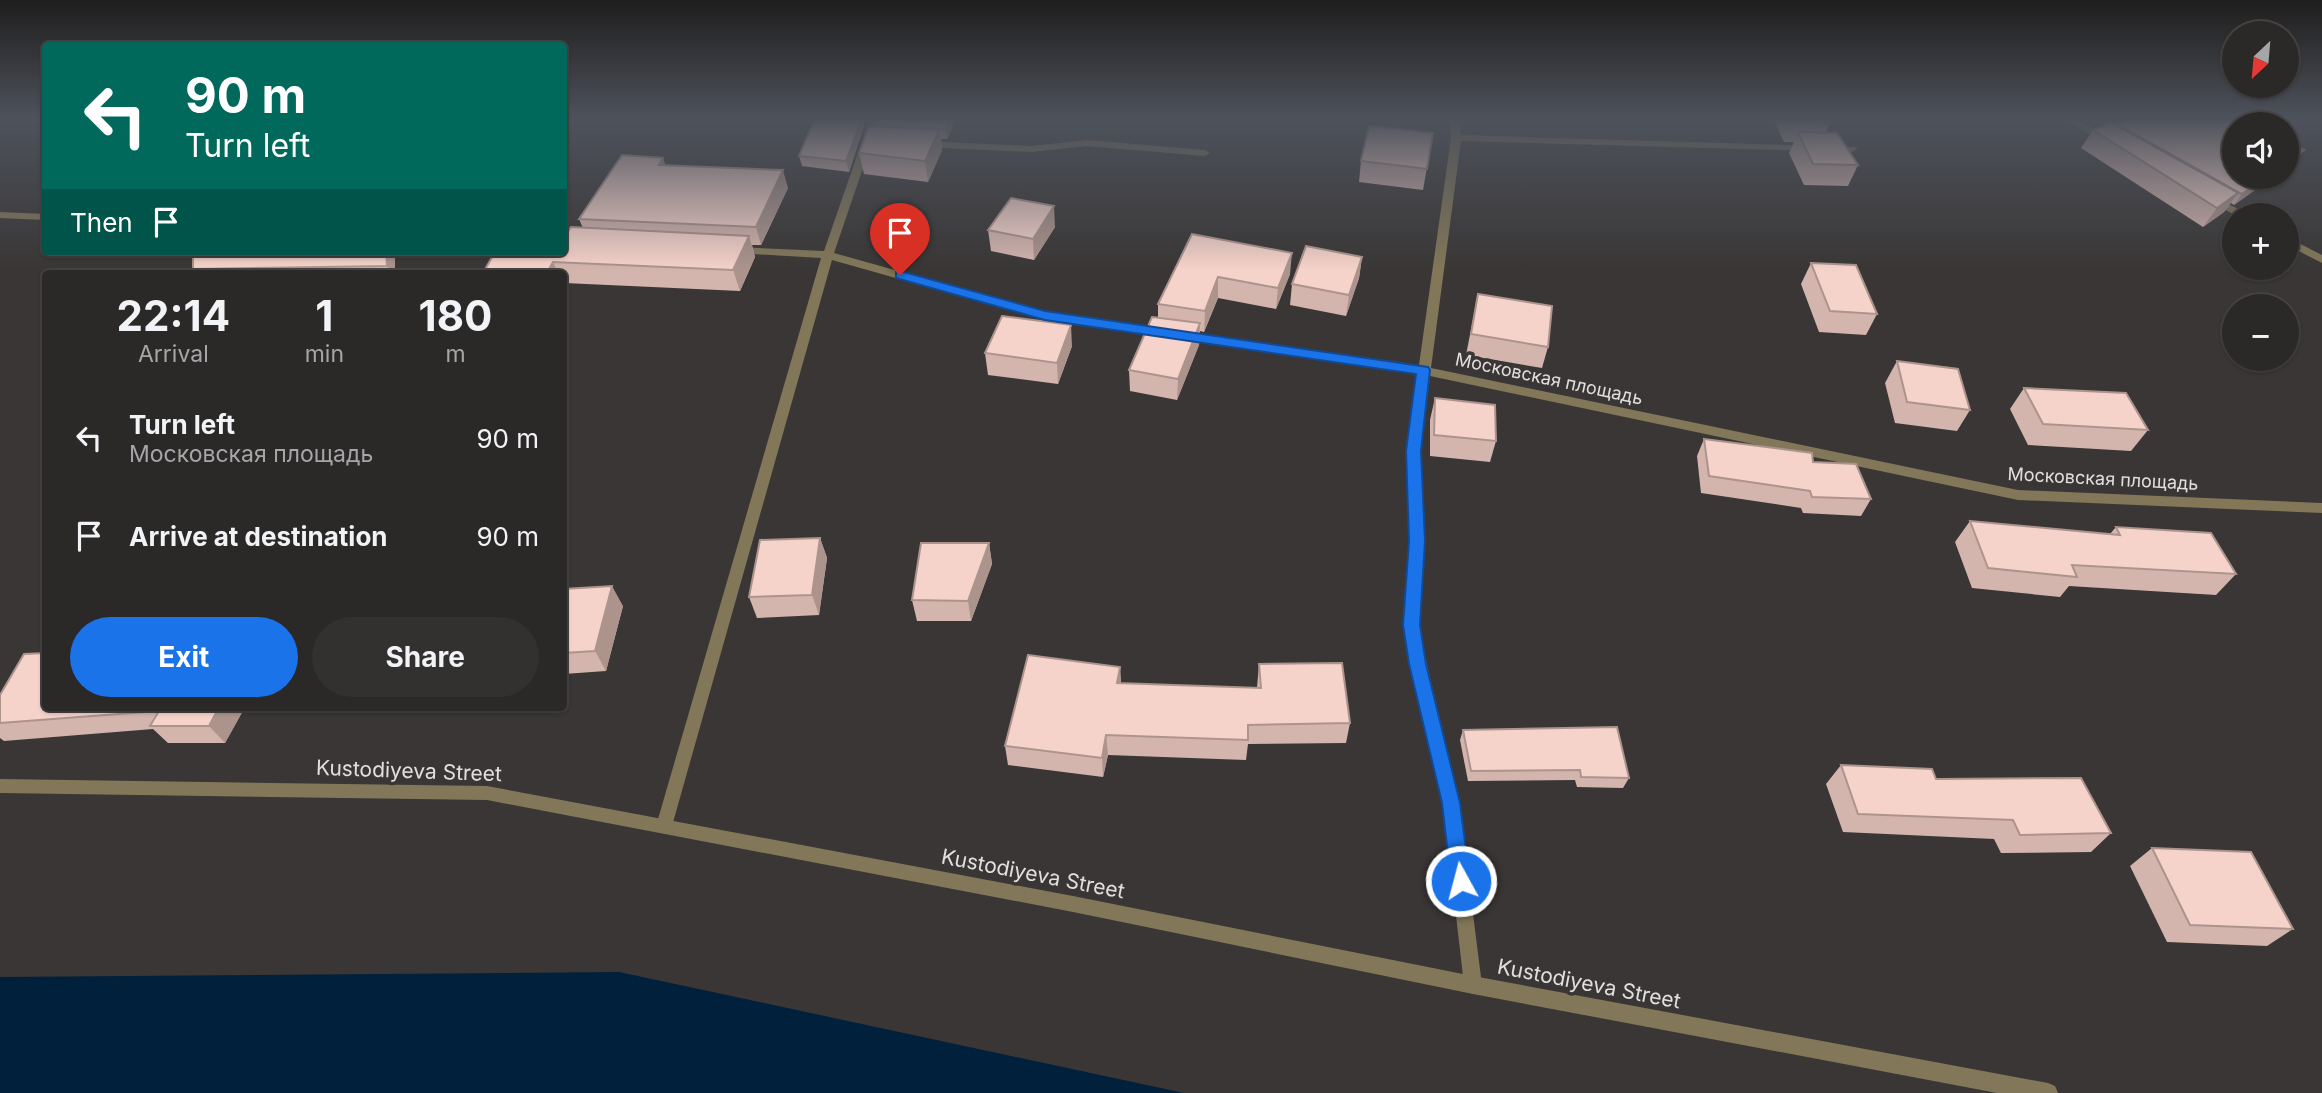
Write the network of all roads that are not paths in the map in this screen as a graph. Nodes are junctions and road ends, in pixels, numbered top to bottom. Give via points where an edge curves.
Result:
1 (862, 169) edge
2 (1452, 169) edge
3 (2207, 196) edge
4 (2222, 204) edge
5 (0, 215) edge
6 (42, 217) edge
7 (2299, 247) edge
8 (717, 249) edge
9 (828, 255) junction
10 (2322, 260) edge
11 (1423, 370) junction
12 (2322, 508) edge
13 (0, 786) edge
14 (664, 826) junction
15 (1473, 985) junction
16 (2048, 1093) edge

1 - 9 street
2 - 11 street
3 - 4 street
5 - 6 street
7 - 10 street
8 - 9 street, Московская площадь
9 - 11 street, Московская площадь via 1045,316
9 - 14 street
11 - 12 street, Московская площадь via 2018,495
11 - 15 street via 1414,451 1417,541 1411,625 1451,803
13 - 14 street, Kustodiyeva Street via 487,793
14 - 15 street, Kustodiyeva Street
15 - 16 street, Kustodiyeva Street

